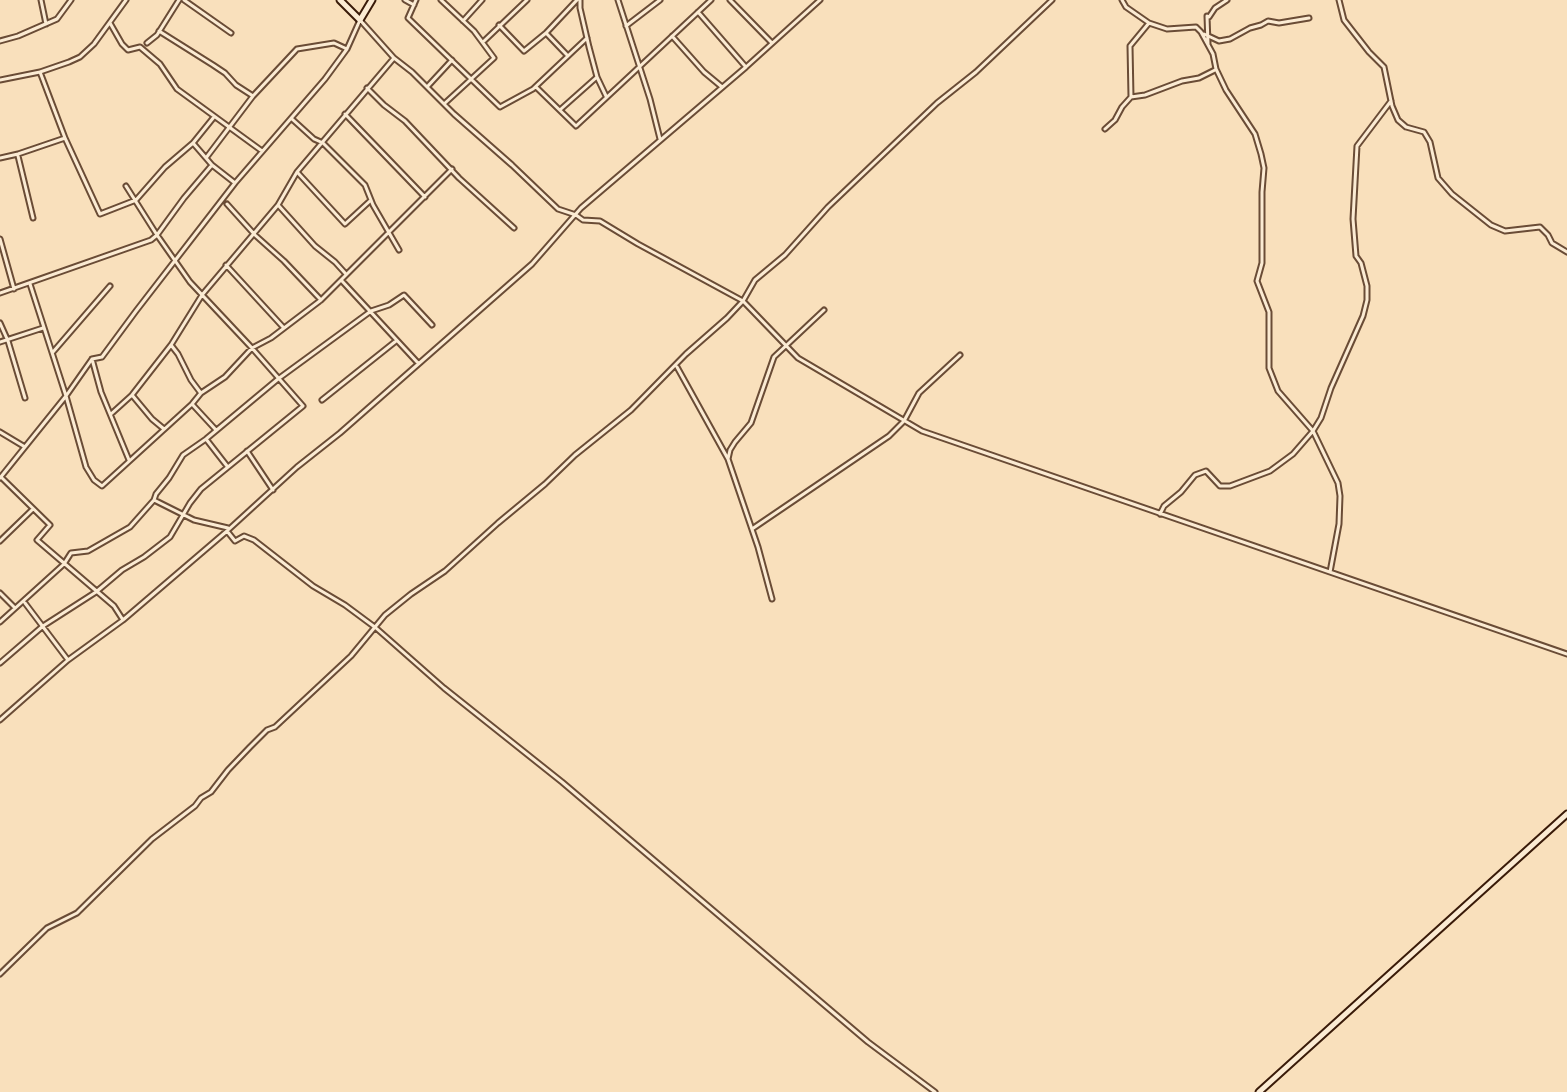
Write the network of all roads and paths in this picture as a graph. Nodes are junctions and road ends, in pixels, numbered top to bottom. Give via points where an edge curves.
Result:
1 (41, 0) edge
2 (71, 0) edge
3 (126, 0) edge
4 (182, 0) edge
5 (340, 0) edge
6 (372, 0) edge
7 (405, 0) edge
8 (441, 0) edge
9 (482, 0) edge
10 (527, 0) edge
11 (578, 0) edge
12 (618, 0) edge
13 (660, 0) edge
14 (711, 0) edge
15 (730, 0) edge
16 (820, 0) edge
17 (1052, 0) edge
18 (1122, 0) edge
19 (1227, 0) edge
20 (1339, 0) edge
21 (415, 2) edge
22 (698, 12) junction
23 (1309, 18) dead end
24 (360, 20) junction
25 (463, 21) junction
26 (110, 23) junction
27 (1149, 23) junction
28 (46, 25) junction
29 (499, 25) junction
30 (626, 26) junction
31 (159, 31) junction
32 (1201, 32) junction
33 (231, 33) dead end
34 (546, 33) junction
35 (672, 36) junction
36 (1209, 37) junction
37 (587, 38) junction
38 (0, 41) edge
39 (483, 42) junction
40 (147, 43) dead end
41 (772, 43) junction
42 (1208, 44) junction
43 (347, 49) junction
44 (568, 56) junction
45 (394, 58) junction
46 (452, 60) junction
47 (640, 67) junction
48 (746, 67) junction
49 (1216, 69) junction
50 (40, 72) junction
51 (597, 77) junction
52 (0, 80) edge
53 (472, 80) junction
54 (536, 86) junction
55 (426, 87) junction
56 (367, 88) junction
57 (722, 88) junction
58 (253, 96) junction
59 (1131, 97) junction
60 (606, 98) junction
61 (1391, 101) junction
62 (444, 104) junction
63 (560, 110) junction
64 (345, 114) junction
65 (214, 117) junction
66 (292, 119) junction
67 (229, 129) junction
68 (1105, 129) dead end
69 (65, 138) junction
70 (660, 139) junction
71 (193, 143) junction
72 (323, 143) junction
73 (262, 151) junction
74 (18, 154) junction
75 (0, 158) edge
76 (206, 158) junction
77 (212, 165) junction
78 (452, 169) junction
79 (297, 172) junction
80 (235, 183) junction
81 (126, 186) dead end
82 (425, 197) junction
83 (136, 200) junction
84 (371, 200) junction
85 (227, 204) dead end
86 (278, 205) junction
87 (576, 215) junction
88 (33, 218) dead end
89 (514, 228) dead end
90 (389, 233) junction
91 (157, 235) junction
92 (255, 235) junction
93 (0, 239) edge
94 (399, 250) dead end
95 (1, 252) edge
96 (1567, 252) edge
97 (175, 262) junction
98 (226, 265) junction
99 (346, 274) junction
100 (341, 280) junction
101 (30, 284) junction
102 (110, 286) dead end
103 (14, 289) junction
104 (0, 293) edge
105 (202, 295) junction
106 (321, 300) junction
107 (743, 301) junction
108 (824, 310) dead end
109 (371, 311) junction
110 (0, 323) edge
111 (432, 325) dead end
112 (283, 327) junction
113 (43, 328) junction
114 (8, 341) junction
115 (396, 341) junction
116 (0, 342) edge
117 (171, 345) junction
118 (786, 345) junction
119 (252, 348) junction
120 (53, 352) junction
121 (960, 355) dead end
122 (92, 359) junction
123 (418, 363) junction
124 (676, 365) junction
125 (278, 379) junction
126 (201, 393) junction
127 (132, 395) junction
128 (66, 396) junction
129 (25, 398) dead end
130 (322, 400) dead end
131 (192, 404) junction
132 (111, 414) junction
133 (904, 421) junction
134 (164, 429) junction
135 (216, 430) junction
136 (1313, 431) junction
137 (0, 432) edge
138 (206, 439) junction
139 (25, 447) junction
140 (247, 451) junction
141 (728, 459) junction
142 (130, 462) junction
143 (227, 466) junction
144 (0, 477) edge
145 (273, 490) junction
146 (154, 500) junction
147 (33, 509) junction
148 (1160, 514) junction
149 (184, 515) junction
150 (752, 529) junction
151 (228, 530) junction
152 (0, 541) edge
153 (64, 564) junction
154 (1330, 572) junction
155 (96, 592) junction
156 (0, 593) edge
157 (772, 599) dead end
158 (24, 602) junction
159 (15, 608) junction
160 (123, 620) junction
161 (0, 622) edge
162 (43, 626) junction
163 (376, 628) junction
164 (1567, 654) edge
165 (68, 660) junction
166 (0, 663) edge
167 (0, 720) edge
168 (1567, 814) edge
169 (0, 974) edge
170 (935, 1092) edge
171 (1259, 1092) edge

1 - 28 street
2 - 28 street
3 - 26 street
4 - 31 street
4 - 33 street
5 - 24 street
6 - 24 street
7 - 21 street
8 - 25 street
9 - 25 street
10 - 29 street
11 - 34 street
11 - 37 street
12 - 30 street
13 - 30 street
14 - 22 street
15 - 41 street
16 - 41 street
17 - 107 street via 828,207 755,280
18 - 27 street
19 - 36 street via 1207,16
20 - 61 street via 1344,20 1384,67
21 - 46 street via 408,18
22 - 35 street
22 - 48 street
23 - 36 street via 1268,21 1230,39
24 - 43 street
24 - 45 street
25 - 39 street
26 - 50 street via 80,57
26 - 65 street via 128,50 140,47 177,89
27 - 32 street via 1167,29 1196,27
27 - 59 street via 1130,46
28 - 38 street
29 - 34 street via 524,51
29 - 39 street
30 - 47 street
31 - 40 street
31 - 58 street
32 - 36 street
32 - 42 street
34 - 44 street
35 - 47 street
35 - 57 street
36 - 42 street
37 - 44 street
37 - 51 street
39 - 53 street via 494,58
41 - 48 street
42 - 49 street
43 - 58 street via 334,43 297,49
43 - 66 street
44 - 54 street
45 - 55 street
45 - 56 street
46 - 53 street
46 - 55 street
47 - 60 street
47 - 70 street
48 - 57 street
49 - 59 street
49 - 136 street via 1255,134 1264,168 1257,281 1269,312 1269,368 1278,391
50 - 52 street
50 - 69 street
51 - 60 street
51 - 63 street
53 - 54 street via 500,107
53 - 62 street
54 - 63 street
55 - 62 street
56 - 64 street
56 - 78 street
57 - 70 street
58 - 67 street
59 - 68 street
60 - 63 street via 576,126
61 - 96 street via 1398,120 1424,132 1438,178 1452,194 1505,231 1540,227
61 - 136 street via 1357,146 1353,219 1367,300
62 - 87 street via 558,209
64 - 72 street
64 - 82 street
65 - 67 street
65 - 71 street
66 - 72 street
66 - 73 street
67 - 73 street
67 - 76 street
69 - 74 street
69 - 83 street via 100,214
70 - 87 street
71 - 76 street
71 - 83 street
72 - 79 street
72 - 84 street via 365,185
73 - 80 street
74 - 75 street
74 - 88 street
76 - 77 street
77 - 80 street
77 - 91 street
78 - 82 street
78 - 89 street
79 - 84 street via 345,224
79 - 86 street
80 - 97 street
81 - 83 street
82 - 90 street
83 - 91 street
84 - 90 street
85 - 92 street
86 - 92 street
86 - 99 street
87 - 107 street via 603,222
87 - 123 street via 532,264
90 - 94 street
90 - 99 street
91 - 97 street
91 - 101 street
92 - 98 street
92 - 106 street
93 - 95 street
95 - 103 street
97 - 105 street
97 - 122 street via 102,357
98 - 105 street
98 - 112 street
99 - 100 street
100 - 106 street
100 - 109 street
101 - 103 street
101 - 113 street
102 - 120 street
103 - 104 street
105 - 117 street
105 - 119 street
106 - 112 street
107 - 118 street
107 - 124 street
108 - 118 street
109 - 111 street via 404,295
109 - 115 street
109 - 125 street
110 - 114 street
112 - 119 street
113 - 114 street
113 - 120 street
114 - 116 street
114 - 129 street
115 - 123 street
115 - 130 street
117 - 126 street
117 - 127 street
118 - 133 street via 798,358
118 - 141 street via 774,357 751,423
119 - 125 street
119 - 126 street
120 - 128 street
121 - 133 street via 919,393
122 - 128 street
122 - 132 street
123 - 145 street
124 - 141 street
124 - 163 street via 631,410 445,571 385,615
125 - 135 street
125 - 140 street via 303,406
126 - 131 street
127 - 132 street
127 - 134 street
128 - 139 street
128 - 142 street via 94,480 102,486
131 - 134 street
131 - 135 street
132 - 142 street
133 - 148 street
133 - 150 street
134 - 142 street
135 - 138 street
136 - 148 street via 1270,471 1230,486 1220,486 1206,471 1195,475
136 - 154 street via 1340,496
137 - 139 street
138 - 143 street
138 - 146 street via 183,455
139 - 144 street
140 - 143 street
140 - 145 street
141 - 150 street
143 - 149 street via 201,489
144 - 147 street
145 - 151 street
146 - 149 street
146 - 153 street via 130,527 88,551 71,553
147 - 152 street
147 - 153 street via 50,525 37,540
148 - 154 street
149 - 151 street
149 - 155 street via 170,537
150 - 157 street
151 - 160 street
151 - 163 street via 235,541 244,536 254,540
153 - 155 street
153 - 158 street
154 - 164 street
155 - 160 street
155 - 162 street
156 - 159 street
158 - 159 street
158 - 162 street
159 - 161 street
160 - 165 street
162 - 165 street
162 - 166 street
163 - 169 street via 330,677 267,730 211,792 152,839 77,913 47,928
163 - 170 street via 868,1042
165 - 167 street
168 - 171 street

